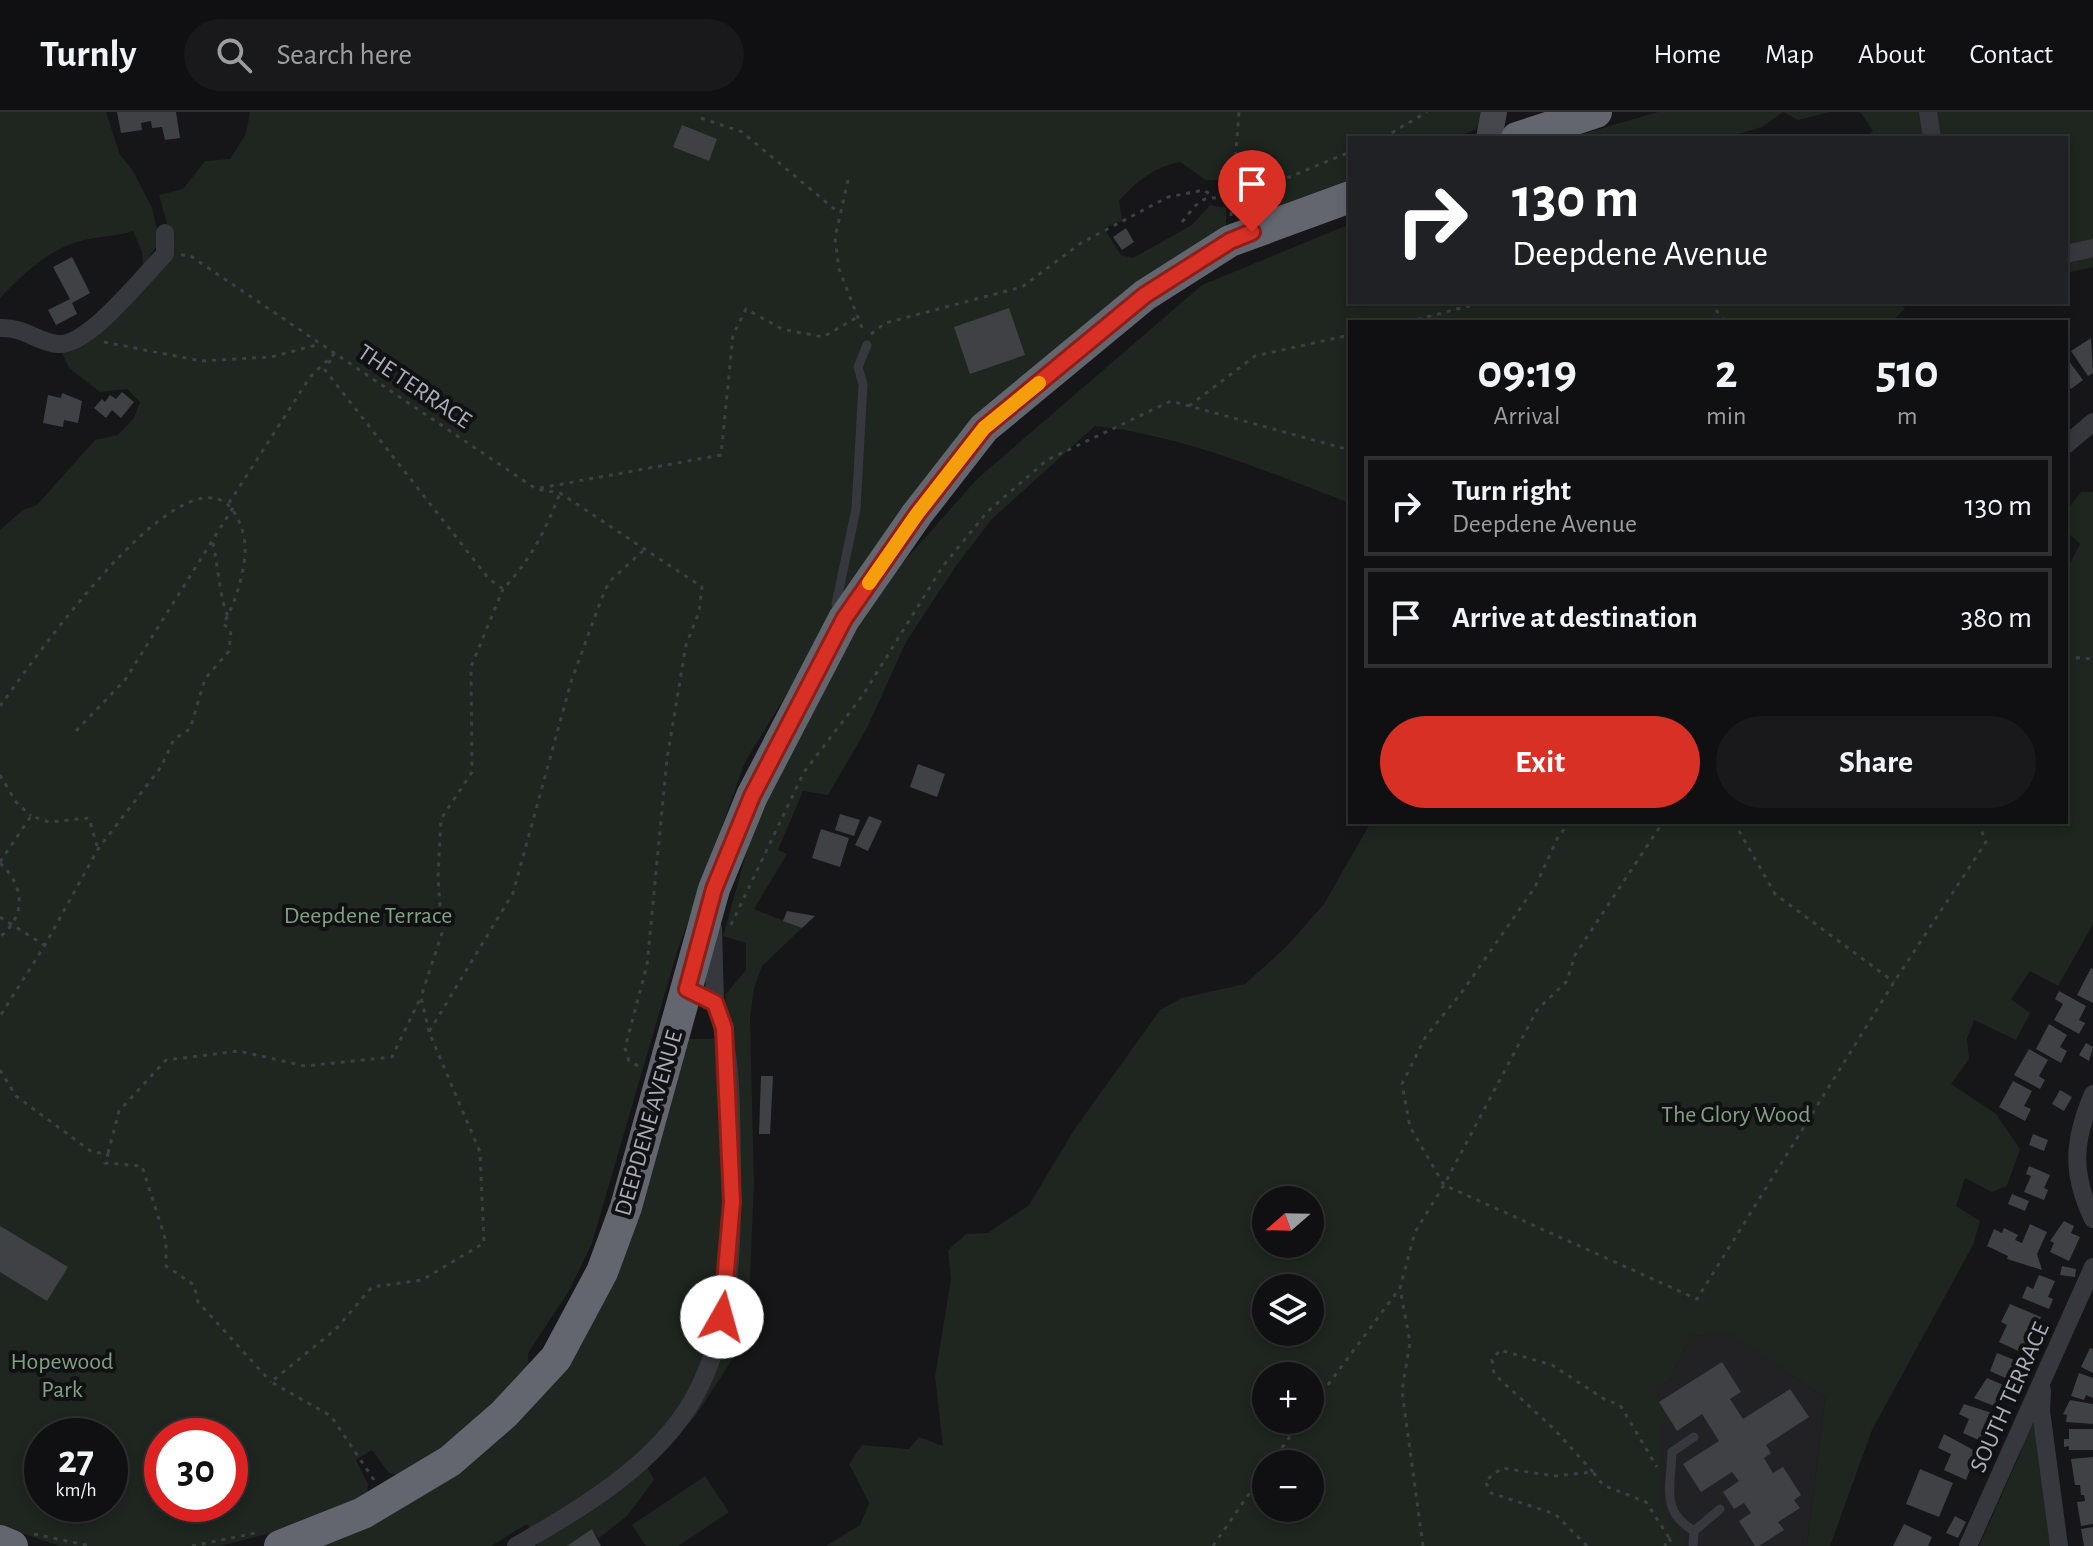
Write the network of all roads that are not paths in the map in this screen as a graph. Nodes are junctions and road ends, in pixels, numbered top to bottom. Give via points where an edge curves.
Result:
1 (1494, 112) edge
2 (1596, 112) edge
3 (1928, 112) edge
4 (1525, 128) edge
5 (1489, 136) edge
6 (1932, 136) edge
7 (1348, 198) edge
8 (165, 233) dead end
9 (2093, 248) edge
10 (2068, 254) edge
11 (0, 328) edge
12 (867, 345) road end
13 (2093, 422) edge
14 (2068, 443) edge
15 (844, 619) junction
16 (714, 889) junction
17 (701, 996) junction
18 (2093, 1094) edge
19 (2093, 1219) edge
20 (2093, 1267) edge
21 (2043, 1379) junction
22 (1694, 1437) dead end
23 (1720, 1509) dead end
24 (1694, 1531) junction
25 (274, 1538) edge
26 (23, 1540) edge
27 (0, 1541) edge
28 (516, 1546) edge
29 (1693, 1546) edge
30 (1968, 1546) edge
31 (2059, 1546) edge

1 - 5 street
2 - 4 highway
3 - 6 street
7 - 15 highway, DEEPDENE AVENUE via 1230,241 1145,295 984,428
8 - 11 street via 165,254 84,337 58,344 17,327
9 - 10 street
12 - 15 lane via 858,367 863,384 856,509 836,604
13 - 14 street
15 - 16 highway, DEEPDENE AVENUE via 752,796
16 - 17 highway, DEEPDENE AVENUE
16 - 17 street via 714,956
17 - 25 highway, DEEPDENE AVENUE via 602,1272 556,1358 450,1461 387,1501 300,1541
17 - 28 street via 724,1028 732,1202 722,1317 706,1369 694,1397 651,1449 598,1495
18 - 19 street via 2076,1167 2078,1187
20 - 21 street, SOUTH TERRACE
21 - 30 street, SOUTH TERRACE
21 - 31 street via 2041,1411
22 - 24 lane via 1672,1452 1671,1508 1676,1520
23 - 24 lane
24 - 29 lane
26 - 27 highway

